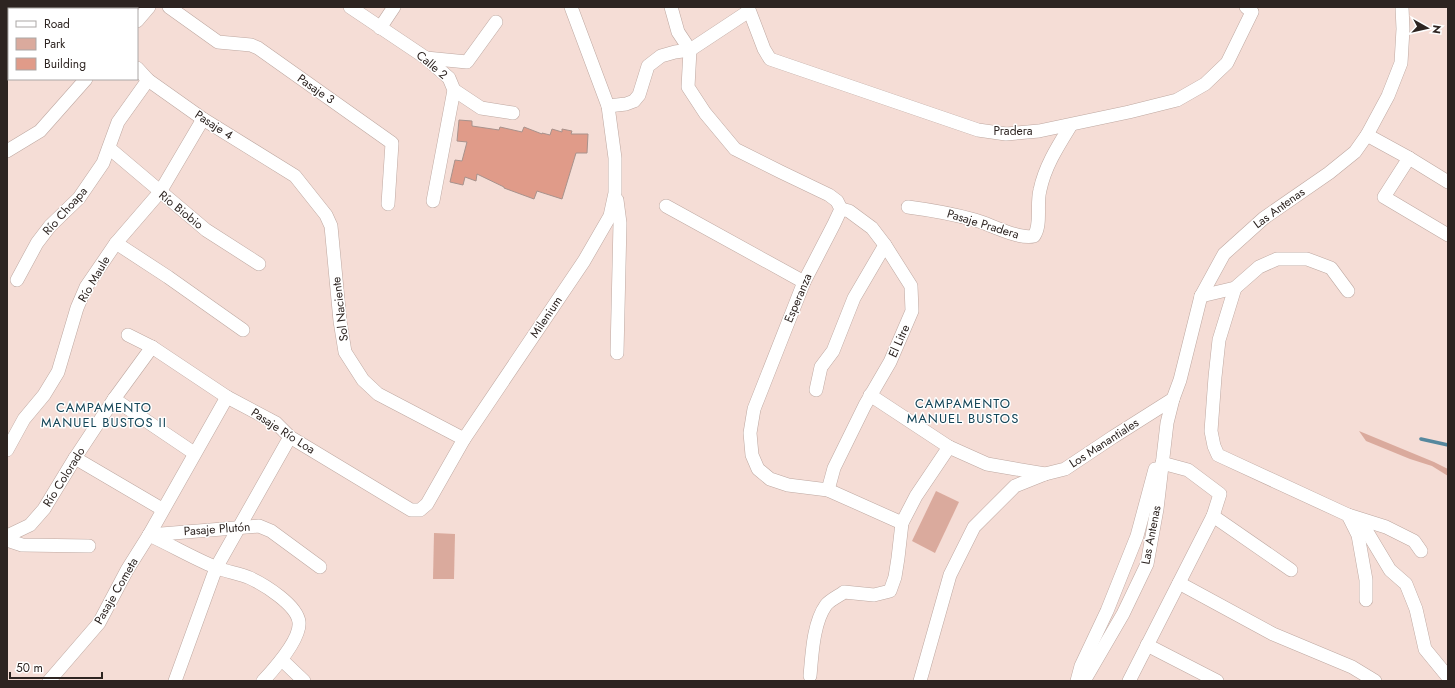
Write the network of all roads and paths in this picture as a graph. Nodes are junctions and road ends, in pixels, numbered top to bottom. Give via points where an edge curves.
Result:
1 (169, 7) edge
2 (350, 7) edge
3 (394, 7) edge
4 (571, 7) edge
5 (671, 7) edge
6 (749, 9) edge
7 (1402, 9) edge
8 (1249, 10) edge
9 (496, 22) dead end
10 (380, 28) junction
11 (690, 50) junction
12 (426, 58) junction
13 (138, 69) edge
14 (85, 80) edge
15 (148, 80) junction
16 (454, 90) junction
17 (608, 106) junction
18 (513, 112) dead end
19 (203, 119) junction
20 (1071, 125) junction
21 (1367, 135) junction
22 (109, 148) junction
23 (7, 151) edge
24 (1409, 158) junction
25 (295, 176) joint
26 (1448, 182) edge
27 (160, 192) junction
28 (615, 193) junction
29 (433, 201) dead end
30 (388, 204) dead end
31 (666, 206) dead end
32 (908, 206) dead end
33 (840, 209) junction
34 (1448, 235) edge
35 (116, 243) junction
36 (885, 245) junction
37 (259, 264) dead end
38 (17, 280) dead end
39 (804, 282) junction
40 (1235, 288) junction
41 (1348, 291) dead end
42 (1202, 296) junction
43 (243, 330) dead end
44 (128, 335) dead end
45 (152, 347) junction
46 (617, 353) dead end
47 (816, 390) dead end
48 (870, 395) junction
49 (227, 397) junction
50 (114, 399) junction
51 (1173, 399) junction
52 (1167, 423) junction
53 (290, 437) junction
54 (464, 439) junction
55 (949, 447) junction
56 (7, 450) edge
57 (194, 453) junction
58 (75, 458) junction
59 (1162, 463) junction
60 (1045, 474) junction
61 (828, 490) junction
62 (162, 509) junction
63 (420, 510) joint
64 (1348, 515) junction
65 (1213, 516) junction
66 (902, 523) junction
67 (240, 526) junction
68 (149, 534) junction
69 (7, 536) edge
70 (7, 540) edge
71 (89, 546) dead end
72 (1421, 551) dead end
73 (320, 567) dead end
74 (216, 568) junction
75 (1291, 570) dead end
76 (1179, 583) junction
77 (1366, 600) dead end
78 (1147, 645) junction
79 (282, 660) junction
80 (810, 676) dead end
81 (1448, 677) edge
82 (49, 681) edge
83 (175, 681) edge
84 (263, 681) edge
85 (304, 681) edge
86 (920, 681) edge
87 (1077, 681) edge
88 (1084, 681) edge
89 (1128, 681) edge
90 (1217, 681) edge
91 (1374, 681) edge

1 - 30 street, Pasaje 3 via 218,42 258,48 392,143
2 - 10 street, Calle 2
3 - 10 street
4 - 17 street, Milenium
5 - 11 street via 678,32
6 - 11 street
6 - 20 street, Pradera via 770,59 789,66 978,130 1006,134
7 - 21 street, Las Antenas via 1401,63 1388,96
8 - 20 street, Pradera via 1227,63 1206,84 1177,100
9 - 12 street via 466,62
10 - 12 street, Calle 2
11 - 17 street via 661,56 648,66 639,95 634,101
11 - 33 street via 688,87 705,113 736,149 829,195 837,200
12 - 16 street, Calle 2 via 448,78
13 - 15 street, Pasaje 4
14 - 23 street via 40,131
15 - 19 street, Pasaje 4
15 - 22 street, Río Choapa via 118,122
16 - 18 street via 480,108
16 - 29 street, Calle 2
17 - 28 street, Milenium via 615,158
19 - 25 street, Pasaje 4
19 - 27 street, Río Maule
20 - 32 street, Pasaje Pradera via 1046,168 1039,191 1038,228 1034,236 1014,234 947,212
21 - 24 street
21 - 42 street, Las Antenas via 1355,152 1264,218 1224,254
22 - 27 street, Río Biobio
22 - 38 street, Río Choapa via 103,163 79,198 50,226 37,243
24 - 26 street
24 - 34 street via 1384,196
25 - 54 street, Sol Naciente via 326,215 331,226 345,352 362,380 378,394
27 - 35 street, Río Maule
27 - 37 street, Río Biobio via 206,230
28 - 46 street via 620,222
28 - 54 street, Milenium via 610,216 584,261
31 - 39 street
33 - 36 street, El Litre via 849,211 872,228
33 - 39 street, Esperanza
35 - 43 street
35 - 56 street, Río Maule via 86,287 58,372 44,395 24,419
36 - 47 street via 854,298 833,351 821,367
36 - 48 street, El Litre via 911,286 912,310 890,362
39 - 61 street, Esperanza via 754,409 750,433 752,454 758,468 770,479 788,485
40 - 41 street via 1259,267 1276,259 1307,259 1331,268
40 - 42 street
40 - 64 street via 1219,340 1213,391 1211,431 1218,455
42 - 51 street, Las Antenas
44 - 45 street, Pasaje Río Loa
45 - 49 street, Pasaje Río Loa
45 - 50 street, Río Colorado
48 - 55 street
48 - 61 street, El Litre via 834,468
49 - 53 street, Pasaje Río Loa via 276,423
49 - 57 street, Pasaje Cometa
50 - 57 street
50 - 58 street, Río Colorado
51 - 52 street, Las Antenas
51 - 60 street, Los Manantiales via 1065,469
52 - 59 street, Las Antenas
52 - 87 street, Las Antenas via 1137,536 1107,611 1081,666
53 - 63 street, Pasaje Río Loa via 411,510
53 - 67 street
54 - 63 street, Milenium via 427,504
55 - 60 street via 987,464
55 - 66 street via 916,496
57 - 62 street, Pasaje Cometa
58 - 62 street
58 - 69 street, Río Colorado via 44,509 30,525
59 - 65 street via 1188,470 1220,494
59 - 88 street, Las Antenas via 1147,564 1123,614
60 - 86 street, Los Manantiales via 1014,486 974,527 950,575
61 - 66 street, Esperanza
62 - 68 street, Pasaje Cometa
64 - 72 street via 1386,527 1414,541
64 - 77 street via 1358,535 1366,580
64 - 81 street via 1366,530 1390,570 1406,584 1416,609 1425,649
65 - 75 street
65 - 76 street
66 - 80 street via 895,577 890,591 874,595 844,592 827,604 819,621
67 - 68 street, Pasaje Plutón
67 - 73 street, Pasaje Plutón via 259,526 271,531
67 - 74 street
68 - 74 street
68 - 82 street, Pasaje Cometa via 100,623
70 - 71 street via 22,545
74 - 79 street via 250,578 278,595 296,612 298,632
74 - 83 street
76 - 78 street
76 - 91 street via 1273,634 1352,667
78 - 89 street
78 - 90 street
79 - 84 street
79 - 85 street

